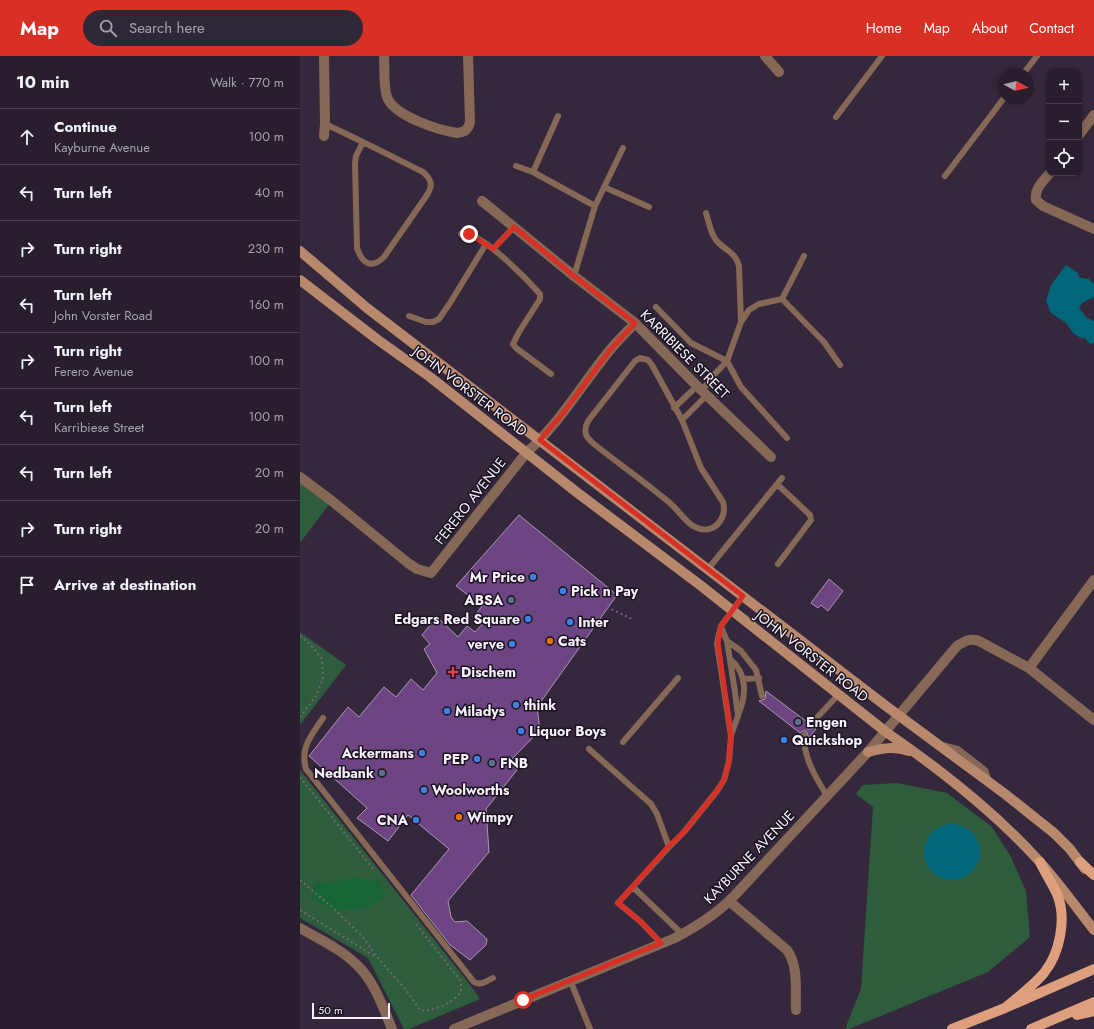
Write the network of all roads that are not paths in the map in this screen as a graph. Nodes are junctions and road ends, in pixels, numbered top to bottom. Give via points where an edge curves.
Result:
1 (324, 56) edge
2 (384, 56) edge
3 (468, 56) edge
4 (764, 56) edge
5 (882, 56) edge
6 (1036, 56) edge
7 (1027, 68) edge
8 (780, 72) dead end
9 (999, 104) edge
10 (1094, 115) edge
11 (558, 116) dead end
12 (836, 118) dead end
13 (325, 124) junction
14 (1082, 131) edge
15 (324, 136) dead end
16 (363, 142) junction
17 (623, 148) dead end
18 (516, 166) dead end
19 (533, 172) junction
20 (945, 176) dead end
21 (1048, 176) edge
22 (604, 187) junction
23 (482, 201) dead end
24 (594, 206) junction
25 (649, 207) dead end
26 (706, 213) dead end
27 (514, 227) junction
28 (1094, 229) edge
29 (461, 234) dead end
30 (486, 244) junction
31 (493, 249) junction
32 (300, 251) edge
33 (804, 256) dead end
34 (574, 276) junction
35 (300, 280) edge
36 (782, 299) junction
37 (656, 307) dead end
38 (409, 316) dead end
39 (741, 322) junction
40 (635, 323) junction
41 (727, 361) junction
42 (840, 365) dead end
43 (551, 374) dead end
44 (702, 391) junction
45 (674, 408) junction
46 (682, 420) junction
47 (787, 438) dead end
48 (540, 440) junction
49 (527, 452) junction
50 (771, 457) dead end
51 (300, 477) edge
52 (782, 478) dead end
53 (777, 484) junction
54 (778, 564) dead end
55 (708, 568) junction
56 (1094, 580) edge
57 (743, 596) junction
58 (732, 610) junction
59 (721, 626) junction
60 (727, 641) junction
61 (731, 660) junction
62 (1029, 668) junction
63 (678, 678) dead end
64 (759, 678) junction
65 (743, 679) junction
66 (839, 694) junction
67 (762, 696) dead end
68 (738, 716) junction
69 (900, 716) junction
70 (323, 718) dead end
71 (1094, 720) edge
72 (810, 725) dead end
73 (886, 732) junction
74 (804, 735) dead end
75 (731, 736) junction
76 (623, 742) dead end
77 (589, 749) dead end
78 (868, 752) junction
79 (918, 754) junction
80 (827, 796) junction
81 (668, 847) junction
82 (1040, 862) junction
83 (1080, 862) junction
84 (1094, 875) edge
85 (1094, 880) edge
86 (633, 887) junction
87 (729, 901) junction
88 (300, 928) edge
89 (1094, 930) edge
90 (682, 934) junction
91 (661, 943) junction
92 (1094, 969) edge
93 (492, 978) dead end
94 (570, 980) junction
95 (1094, 1002) edge
96 (1005, 1008) junction
97 (796, 1010) dead end
98 (1094, 1011) edge
99 (392, 1029) edge
100 (454, 1029) edge
101 (590, 1029) edge
102 (952, 1029) edge
103 (1031, 1029) edge

1 - 13 street
2 - 3 street via 385,90 391,104 422,123 457,133 467,130 470,122
4 - 8 street
5 - 12 lane
6 - 7 lane
9 - 20 lane
10 - 14 street
11 - 19 lane
13 - 15 street
13 - 16 lane
16 - 16 lane via 423,172 429,177 430,182 427,195 384,257 374,264 363,260 358,248 356,156
17 - 22 lane
18 - 19 lane
19 - 24 lane
21 - 28 street via 1037,190 1036,200 1043,206
22 - 24 lane
22 - 25 lane
23 - 27 street, KARRIBIESE STREET
24 - 34 lane
26 - 39 lane via 717,242 737,259
27 - 31 lane
27 - 34 street, KARRIBIESE STREET
29 - 30 lane via 469,234
30 - 31 lane
30 - 38 lane via 439,319 426,322
31 - 43 lane via 540,294 540,299 513,344
32 - 48 main road, JOHN VORSTER ROAD via 349,294
33 - 36 lane
34 - 40 street, KARRIBIESE STREET
35 - 49 main road, JOHN VORSTER ROAD
36 - 39 lane via 759,304 749,310
36 - 42 lane via 824,342
37 - 41 lane via 691,343
39 - 41 lane
40 - 44 street, KARRIBIESE STREET
40 - 48 street, FERERO AVENUE via 610,350
41 - 44 lane via 710,378
41 - 47 lane via 741,387
44 - 45 lane
44 - 46 lane
44 - 50 street, KARRIBIESE STREET
45 - 46 lane
45 - 46 lane via 652,365 648,360 640,358 588,421 585,434 588,440 672,505 696,528 708,529 720,522 725,508 701,468
48 - 49 street, FERERO AVENUE
48 - 55 main road, JOHN VORSTER ROAD
49 - 51 street, FERERO AVENUE via 430,573 408,563
49 - 58 main road, JOHN VORSTER ROAD
52 - 53 lane
53 - 54 lane via 811,517
53 - 55 lane
55 - 57 main road, JOHN VORSTER ROAD
56 - 62 street
57 - 58 lane
57 - 69 main road, JOHN VORSTER ROAD
58 - 59 lane
58 - 66 main road, JOHN VORSTER ROAD
59 - 60 lane
59 - 75 lane via 718,654
60 - 61 lane
60 - 64 lane via 746,656
61 - 65 lane via 741,671
61 - 68 lane
62 - 69 street, KAYBURNE AVENUE via 979,641 967,640 957,646
62 - 71 street, KAYBURNE AVENUE
63 - 76 lane
64 - 65 lane
64 - 67 lane
65 - 68 lane via 743,700
66 - 72 lane
66 - 73 main road, JOHN VORSTER ROAD
68 - 75 lane
69 - 73 street, KAYBURNE AVENUE
69 - 83 main road, JOHN VORSTER ROAD via 1054,833
70 - 93 lane via 304,745 302,754 306,769 474,982 482,984
73 - 78 street, KAYBURNE AVENUE
73 - 79 main road, JOHN VORSTER ROAD
74 - 80 lane via 807,756
75 - 81 lane via 724,780 700,814
77 - 81 lane via 651,804
78 - 79 main road via 888,747
78 - 80 street, KAYBURNE AVENUE
79 - 82 main road, JOHN VORSTER ROAD via 964,789
80 - 87 street, KAYBURNE AVENUE
81 - 86 lane
82 - 89 main road, JOHN VORSTER ROAD
82 - 96 main road via 1058,896 1062,916 1061,934 1045,972
83 - 84 main road
83 - 85 main road, JOHN VORSTER ROAD
86 - 90 lane
86 - 91 lane via 618,903
87 - 90 street, KAYBURNE AVENUE via 703,922
87 - 97 street via 792,957
88 - 99 street via 357,965 372,984
90 - 91 street, KAYBURNE AVENUE
91 - 94 street, KAYBURNE AVENUE
92 - 96 main road
94 - 100 street, KAYBURNE AVENUE
94 - 101 lane
95 - 103 main road
96 - 102 main road
98 - 103 main road

